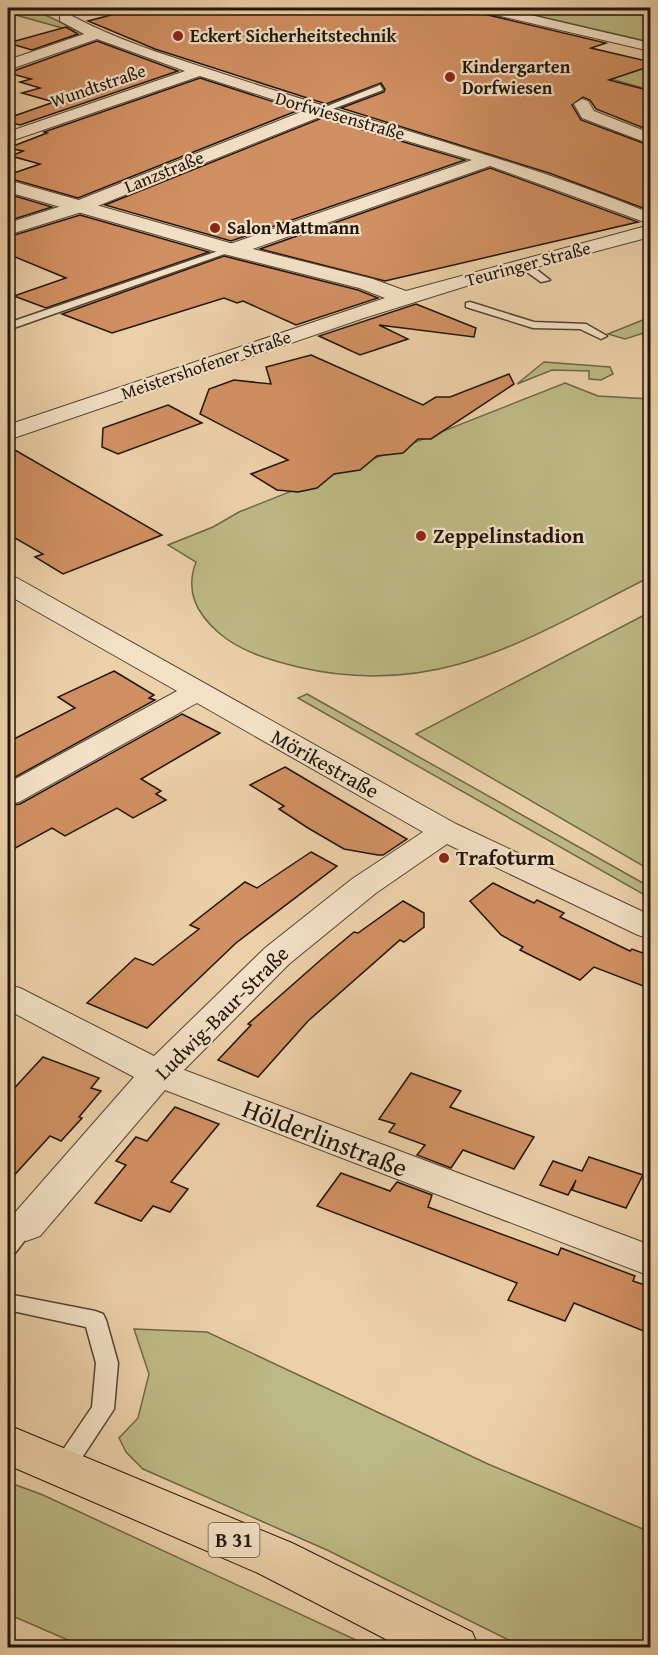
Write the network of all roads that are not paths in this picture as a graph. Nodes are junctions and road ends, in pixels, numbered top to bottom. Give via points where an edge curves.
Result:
1 (48, 8) edge
2 (484, 8) edge
3 (73, 9) edge
4 (95, 35) junction
5 (651, 47) edge
6 (8, 65) edge
7 (200, 72) junction
8 (380, 88) dead end
9 (582, 104) dead end
10 (319, 111) junction
11 (8, 137) edge
12 (651, 139) edge
13 (490, 160) junction
14 (8, 186) edge
15 (78, 207) junction
16 (651, 219) edge
17 (8, 229) edge
18 (651, 231) edge
19 (231, 250) junction
20 (524, 265) junction
21 (544, 280) dead end
22 (405, 298) junction
23 (470, 305) dead end
24 (8, 327) edge
25 (601, 336) dead end
26 (8, 433) edge
27 (15, 596) edge
28 (196, 692) junction
29 (8, 795) edge
30 (445, 831) junction
31 (651, 928) edge
32 (8, 996) edge
33 (158, 1074) junction
34 (17, 1237) edge
35 (651, 1261) edge
36 (8, 1302) edge
37 (8, 1444) edge
38 (64, 1466) junction
39 (454, 1647) edge

1 - 3 street, Dorfwiesenstraße
2 - 5 street
3 - 4 street, Dorfwiesenstraße via 65,18
4 - 6 street
4 - 7 street, Dorfwiesenstraße
7 - 10 street, Dorfwiesenstraße
7 - 11 street, Wundtstraße
8 - 10 lane
9 - 12 street via 588,114
10 - 13 street, Dorfwiesenstraße
10 - 15 street, Lanzstraße
13 - 16 street, Dorfwiesenstraße
13 - 19 street
14 - 15 street
15 - 17 street, Lanzstraße
15 - 19 street
18 - 20 street, Teuringer Straße
19 - 22 street via 366,284
19 - 24 lane
20 - 21 lane
20 - 22 street, Teuringer Straße
22 - 26 street, Meistershofener Straße
23 - 25 lane via 533,325 582,326
27 - 28 street, Mörikestraße
28 - 29 street
28 - 30 street, Mörikestraße
30 - 31 street, Mörikestraße
30 - 33 street, Ludwig-Baur-Straße via 364,886 277,956
32 - 33 street, Hölderlinstraße
33 - 34 street, Ludwig-Baur-Straße
33 - 35 street, Hölderlinstraße
36 - 38 lane via 95,1320 107,1363 102,1409
37 - 38 main road, B 31
38 - 39 main road, B 31 via 275,1558

